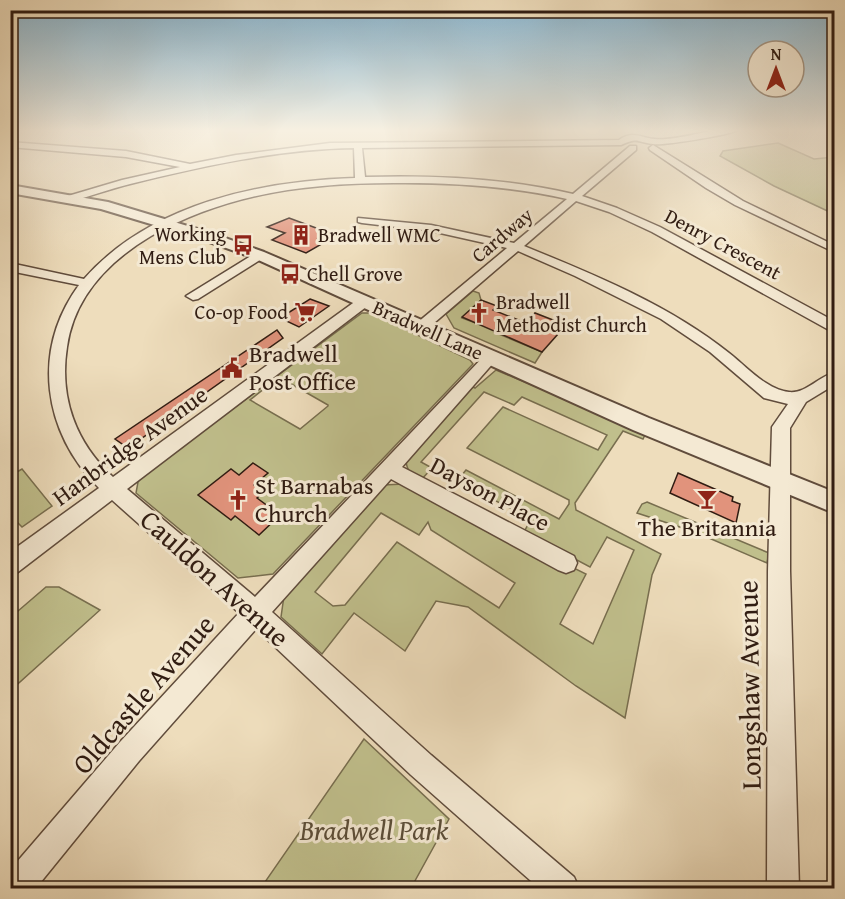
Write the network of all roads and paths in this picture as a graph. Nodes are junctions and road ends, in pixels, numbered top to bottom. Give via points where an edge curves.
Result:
1 (169, 172) edge
2 (360, 172) edge
3 (599, 172) edge
4 (690, 172) edge
5 (360, 180) junction
6 (10, 189) edge
7 (575, 197) junction
8 (72, 198) junction
9 (362, 220) dead end
10 (165, 223) junction
11 (517, 247) junction
12 (834, 249) edge
13 (259, 255) junction
14 (10, 267) edge
15 (87, 283) junction
16 (193, 296) dead end
17 (365, 301) junction
18 (422, 326) junction
19 (834, 327) edge
20 (490, 358) junction
21 (834, 378) edge
22 (762, 389) junction
23 (800, 398) junction
24 (781, 427) junction
25 (390, 470) junction
26 (781, 482) junction
27 (114, 489) junction
28 (834, 503) edge
29 (566, 563) dead end
30 (10, 565) edge
31 (256, 613) junction
32 (16, 888) edge
33 (563, 888) edge
34 (783, 888) edge

1 - 8 street
2 - 5 street
3 - 7 street, Cardway
4 - 12 street via 739,203
5 - 7 street, Denry Crescent via 470,182
5 - 10 street, Denry Crescent via 264,189 218,201
6 - 8 street, Bradwell Lane
7 - 11 street, Cardway
7 - 19 street, Denry Crescent via 645,224
8 - 10 street, Bradwell Lane
9 - 11 street via 431,228
10 - 13 street, Bradwell Lane
10 - 15 street, Cauldon Avenue via 122,250
11 - 18 street, Cardway
11 - 22 street via 600,282 666,316 715,349
13 - 16 street
13 - 17 street, Bradwell Lane
14 - 15 street
15 - 27 street, Cauldon Avenue via 63,327 56,375 68,431 87,462
17 - 18 street, Bradwell Lane
17 - 27 street, Hanbridge Avenue
18 - 20 street, Bradwell Lane
20 - 25 street, Oldcastle Avenue
20 - 26 street, Bradwell Lane
21 - 23 street
22 - 23 street via 779,397
22 - 24 street
23 - 24 street
24 - 26 street, Longshaw Avenue
25 - 29 street, Dayson Place
25 - 31 street, Oldcastle Avenue
26 - 28 street, Bradwell Lane
26 - 34 street, Longshaw Avenue
27 - 30 street, Hanbridge Avenue
27 - 31 street, Cauldon Avenue
31 - 32 street, Oldcastle Avenue via 169,707
31 - 33 street, Cauldon Avenue via 404,750

